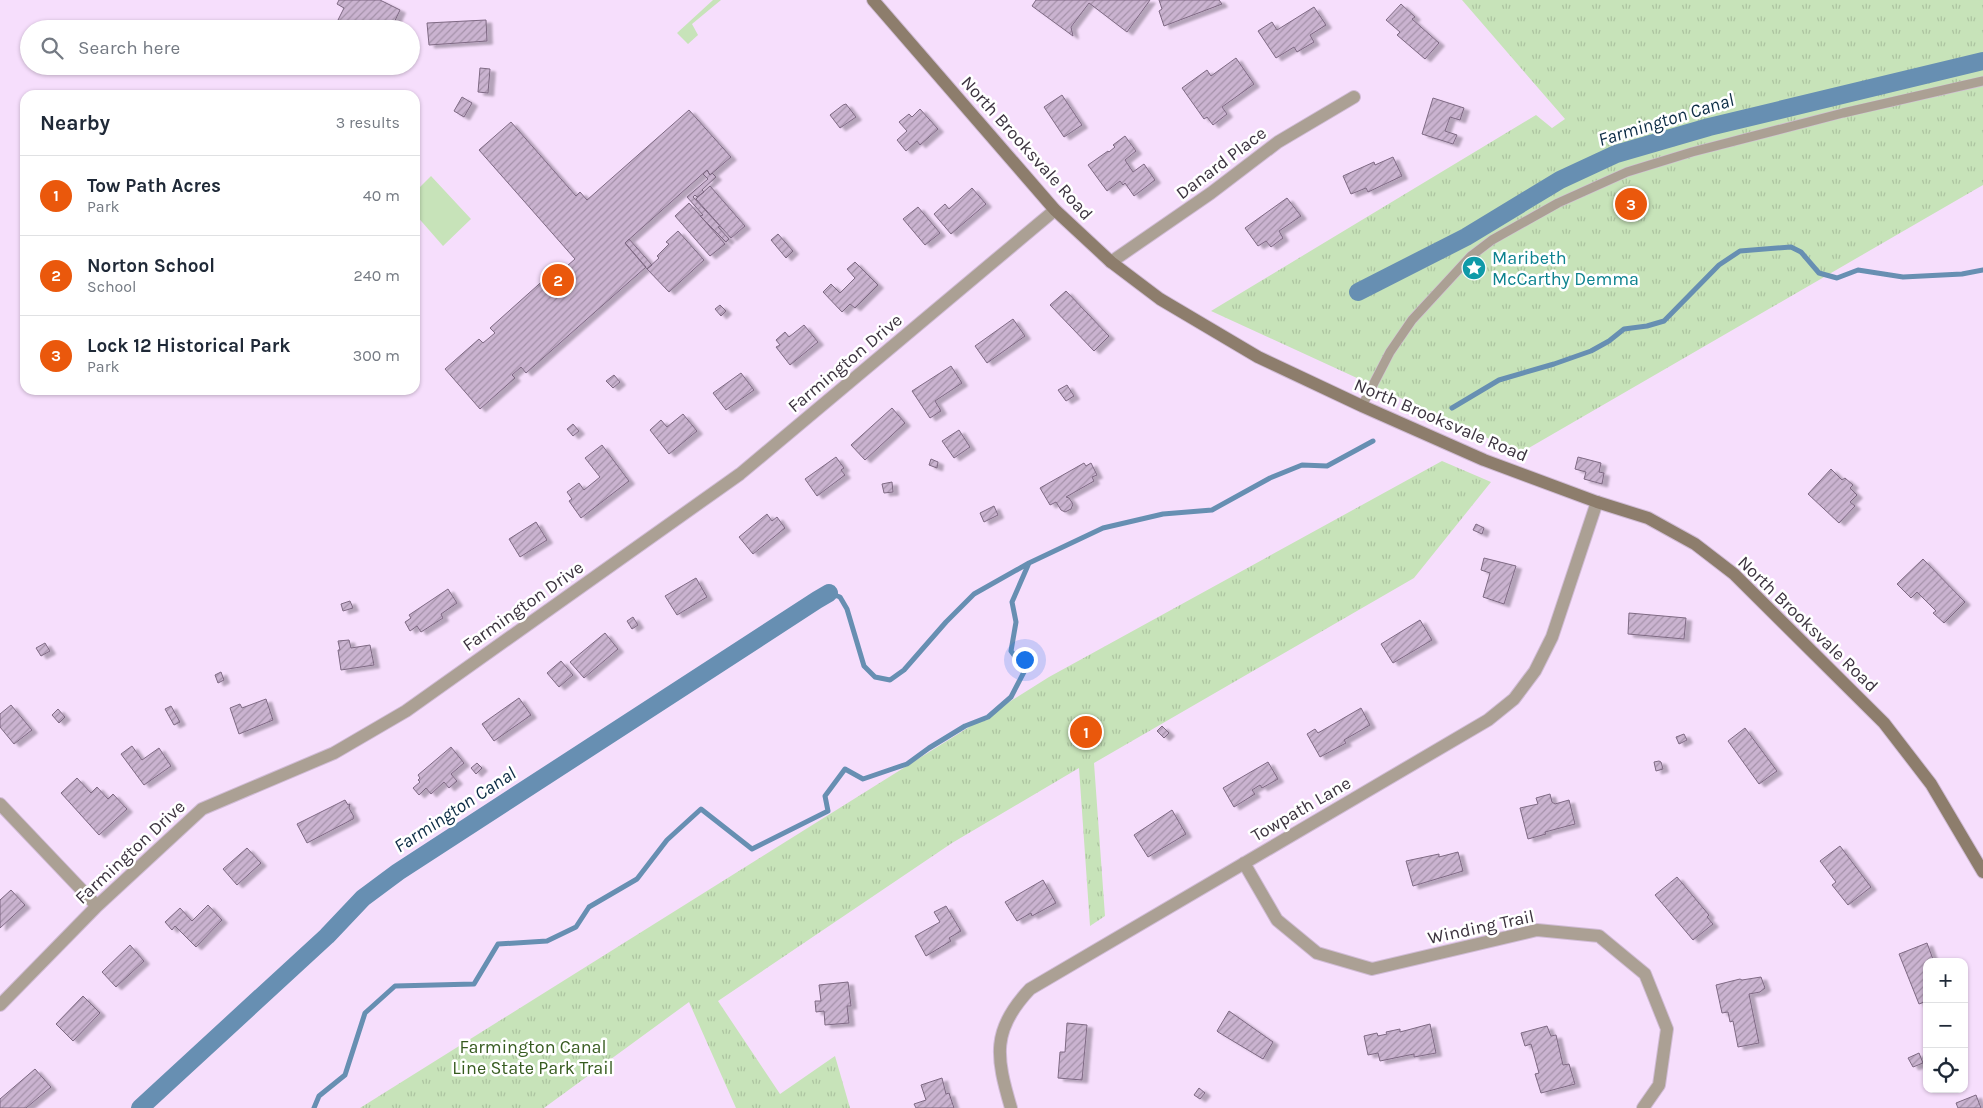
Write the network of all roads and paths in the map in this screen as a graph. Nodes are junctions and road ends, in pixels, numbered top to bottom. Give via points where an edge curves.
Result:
1 (873, 0) edge
2 (1983, 80) edge
3 (1354, 97) dead end
4 (1055, 210) junction
5 (1111, 262) junction
6 (1362, 406) junction
7 (1597, 502) junction
8 (0, 804) edge
9 (1244, 863) junction
10 (1983, 872) edge
11 (97, 906) junction
12 (0, 1005) edge
13 (1011, 1108) edge
14 (1643, 1108) edge

1 - 4 main road, North Brooksvale Road
2 - 6 lane via 1692,152 1627,172 1558,203 1492,240 1471,256 1401,336
3 - 5 street, Danard Place via 1278,142
4 - 5 main road, North Brooksvale Road
4 - 11 street, Farmington Drive via 740,474 406,712 334,753 202,809
5 - 6 main road, North Brooksvale Road via 1160,299 1258,357
6 - 7 main road, North Brooksvale Road via 1484,460
7 - 9 street, Towpath Lane via 1552,637 1535,670 1514,698 1488,720
7 - 10 main road, North Brooksvale Road via 1648,518 1694,544 1734,574 1884,723 1931,784
8 - 11 street
9 - 13 street, Towpath Lane via 1030,989 1010,1013 999,1047 1000,1073
9 - 14 street, Winding Trail via 1277,920 1284,926 1318,953 1372,969 1537,930 1599,936 1645,974 1667,1029 1659,1085
11 - 12 street, Farmington Drive

